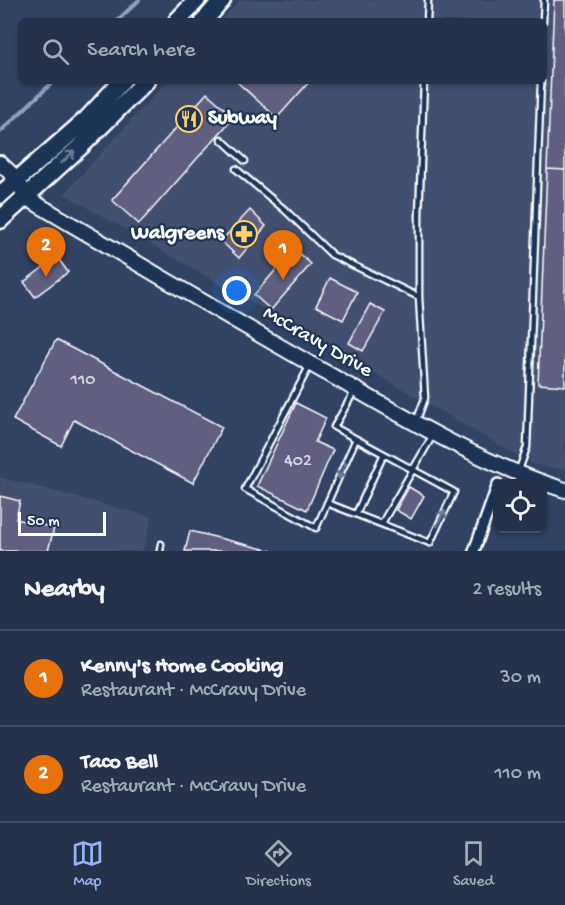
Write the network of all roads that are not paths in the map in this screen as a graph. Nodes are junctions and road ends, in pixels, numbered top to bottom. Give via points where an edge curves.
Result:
1 (196, 0) edge
2 (222, 0) edge
3 (428, 0) edge
4 (544, 0) edge
5 (180, 18) edge
6 (207, 18) edge
7 (427, 18) edge
8 (543, 18) edge
9 (119, 84) edge
10 (143, 84) edge
11 (424, 84) edge
12 (541, 84) edge
13 (220, 139) dead end
14 (244, 161) dead end
15 (0, 163) edge
16 (236, 169) dead end
17 (18, 180) junction
18 (1, 194) edge
19 (25, 197) junction
20 (0, 220) edge
21 (419, 297) junction
22 (311, 364) junction
23 (355, 390) junction
24 (416, 424) junction
25 (434, 434) junction
26 (356, 439) junction
27 (384, 454) junction
28 (503, 468) junction
29 (413, 469) junction
30 (518, 474) junction
31 (500, 479) edge
32 (565, 490) edge
33 (493, 498) edge
34 (327, 503) junction
35 (356, 514) junction
36 (382, 523) junction
37 (161, 544) dead end
38 (160, 551) edge
39 (474, 551) edge

1 - 5 highway
2 - 6 highway
3 - 7 lane
4 - 8 lane
9 - 17 highway via 87,119
19 -> 10 highway
11 - 21 lane
12 - 30 lane via 527,447
13 - 14 lane
15 - 17 street
16 - 21 lane via 332,255
17 - 18 highway
17 - 19 street
18 - 19 street
19 - 20 highway
19 - 22 street, McCravy Drive
21 - 24 lane via 424,398
22 - 23 street, McCravy Drive
22 - 34 lane via 245,489 316,528
23 - 24 street, McCravy Drive
23 - 26 lane via 334,427
24 - 25 street, McCravy Drive
25 - 28 street, McCravy Drive
25 - 29 lane
26 - 27 lane
26 -> 34 lane
27 - 29 lane
27 - 35 lane
28 - 30 street, McCravy Drive
28 - 31 street
29 - 36 lane
36 -> 29 lane via 430,543 454,492
30 - 32 street, McCravy Drive
33 - 39 street
34 - 35 lane
35 - 36 lane
37 - 38 lane

